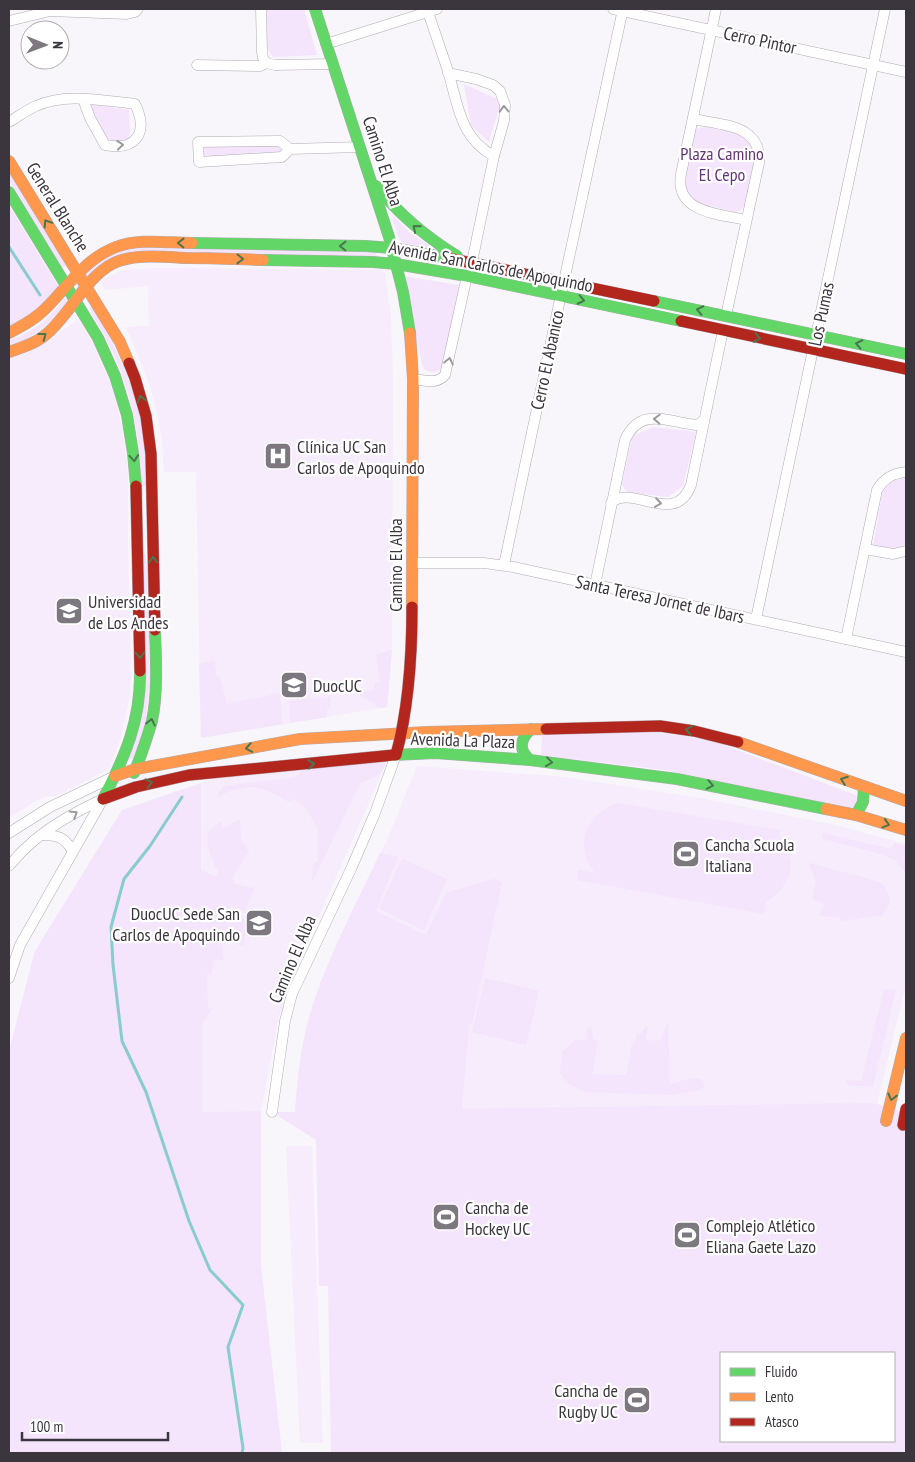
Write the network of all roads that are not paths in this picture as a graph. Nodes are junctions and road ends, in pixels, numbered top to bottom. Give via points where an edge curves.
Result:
1 (138, 9) edge
2 (261, 9) edge
3 (315, 9) edge
4 (619, 9) edge
5 (716, 9) edge
6 (885, 9) edge
7 (431, 10) edge
8 (9, 21) edge
9 (712, 30) junction
10 (326, 44) junction
11 (266, 63) junction
12 (333, 64) junction
13 (197, 65) dead end
14 (874, 65) junction
15 (906, 72) edge
16 (448, 74) junction
17 (83, 99) junction
18 (693, 119) junction
19 (9, 122) edge
20 (360, 147) junction
21 (290, 148) junction
22 (494, 156) junction
23 (9, 161) edge
24 (370, 179) junction
25 (9, 192) edge
26 (746, 220) junction
27 (392, 248) junction
28 (472, 262) junction
29 (396, 264) junction
30 (78, 272) junction
31 (467, 276) junction
32 (564, 282) junction
33 (67, 286) junction
34 (87, 287) junction
35 (560, 296) junction
36 (76, 301) junction
37 (726, 316) junction
38 (722, 330) junction
39 (9, 333) edge
40 (816, 335) junction
41 (813, 350) junction
42 (9, 352) edge
43 (906, 354) edge
44 (906, 369) edge
45 (413, 380) junction
46 (704, 420) junction
47 (906, 472) edge
48 (611, 503) junction
49 (864, 549) junction
50 (906, 551) edge
51 (412, 563) junction
52 (504, 565) junction
53 (595, 585) junction
54 (756, 619) junction
55 (846, 639) junction
56 (906, 652) edge
57 (531, 729) junction
58 (402, 733) junction
59 (396, 755) junction
60 (530, 760) junction
61 (136, 769) junction
62 (115, 776) junction
63 (864, 787) junction
64 (127, 790) junction
65 (104, 799) junction
66 (906, 801) edge
67 (50, 807) junction
68 (856, 815) junction
69 (54, 827) junction
70 (906, 830) edge
71 (9, 833) edge
72 (41, 835) junction
73 (73, 851) junction
74 (9, 866) edge
75 (9, 978) edge
76 (906, 1038) edge
77 (903, 1070) edge
78 (906, 1109) edge
79 (272, 1112) dead end
80 (886, 1121) dead end
81 (902, 1125) dead end

1 - 8 street via 127,14 50,11
2 - 11 street via 262,52
3 - 10 main road, Camino El Alba
4 - 9 street, Cerro Pintor
4 - 32 street, Cerro El Abanico
5 - 9 street
6 - 14 street, Los Pumas
7 - 10 street
7 - 16 street
9 - 14 street, Cerro Pintor
9 - 18 street
10 - 12 main road, Camino El Alba
11 - 12 street
11 - 13 street via 260,66
12 - 20 main road, Camino El Alba
14 - 15 street, Cerro Pintor
14 - 40 street, Los Pumas
16 - 22 street via 466,128 477,144
22 -> 16 street via 505,115 502,95 489,82
17 -> 17 street via 105,145 123,146 136,140 140,123 135,104
17 - 19 street via 56,100 36,106
18 - 26 street via 680,180 683,195 700,209
18 - 26 street via 742,130 757,144 759,163
20 - 21 street
20 - 24 main road, Camino El Alba
21 - 21 street via 280,141 198,142 199,162 282,157
22 - 28 street
30 -> 23 main road, General Blanche
24 - 27 main road, Camino El Alba
28 -> 24 main road via 438,244 412,224
25 - 33 main road, General Blanche
26 - 37 street
27 - 28 main road, Avenida San Carlos de Apoquindo
27 - 29 main road, Camino El Alba
27 -> 30 main road, Avenida San Carlos de Apoquindo via 129,243 104,251
28 - 32 main road, Avenida San Carlos de Apoquindo
29 - 31 main road, Avenida San Carlos de Apoquindo
34 -> 29 main road, Avenida San Carlos de Apoquindo via 106,268 135,258
29 - 45 main road, Camino El Alba via 406,306
30 - 33 main road, Avenida San Carlos de Apoquindo
30 - 34 main road, General Blanche
31 - 35 main road, Avenida San Carlos de Apoquindo
45 -> 31 street via 436,381 445,375
32 - 35 street, Cerro El Abanico
37 -> 32 main road, Avenida San Carlos de Apoquindo
33 - 36 main road, General Blanche
33 - 39 main road, Avenida San Carlos de Apoquindo via 35,319
34 - 36 main road, Avenida San Carlos de Apoquindo
61 -> 34 main road, General Blanche via 152,719 156,679 149,435 141,397 128,360
35 -> 38 main road, Avenida San Carlos de Apoquindo
35 - 52 street, Cerro El Abanico
42 -> 36 main road, Avenida San Carlos de Apoquindo via 44,336
36 -> 62 main road, General Blanche via 107,357 122,396 131,434 136,489 140,691 135,726
37 - 40 main road, Avenida San Carlos de Apoquindo
38 -> 41 main road, Avenida San Carlos de Apoquindo
38 - 46 street
40 - 41 street, Los Pumas
43 -> 40 main road, Avenida San Carlos de Apoquindo
41 - 44 main road, Avenida San Carlos de Apoquindo
41 - 54 street, Los Pumas
45 - 51 main road, Camino El Alba
46 -> 48 street via 696,425 655,418 631,429 625,440
48 -> 46 street via 624,497 659,504 683,498 691,484
47 - 49 street via 892,475 880,486
48 - 53 street
49 - 50 street via 894,554
49 - 55 street
51 - 52 street, Santa Teresa Jornet de Ibars
51 - 58 main road, Camino El Alba via 411,664
52 - 53 street, Santa Teresa Jornet de Ibars
53 - 54 street, Santa Teresa Jornet de Ibars
54 - 55 street, Santa Teresa Jornet de Ibars
55 - 56 street, Santa Teresa Jornet de Ibars
57 - 58 main road, Avenida La Plaza
57 - 60 main road via 521,744 523,753
63 -> 57 main road, Avenida La Plaza via 740,742 688,729 649,726
58 - 59 main road, Camino El Alba
58 -> 61 main road, Avenida La Plaza via 300,739
59 - 60 main road, Avenida La Plaza via 440,753
64 -> 59 main road, Avenida La Plaza via 190,775
59 - 79 street, Camino El Alba via 375,813 292,994
60 -> 68 main road, Avenida La Plaza via 685,781
61 - 62 main road, Avenida La Plaza
61 - 64 main road, General Blanche
62 - 65 main road, General Blanche
62 - 67 street, Avenida La Plaza
63 - 66 main road, Avenida La Plaza
63 - 68 main road via 864,804
64 - 65 main road, Avenida La Plaza
69 -> 65 street, Avenida La Plaza
65 - 73 street
67 - 69 street
67 - 71 street, Avenida La Plaza
68 -> 70 main road, Avenida La Plaza
69 - 72 street, Avenida La Plaza
72 - 73 street via 63,838
72 - 74 street, Avenida La Plaza
73 - 75 street via 20,945
76 - 77 main road
77 -> 80 main road
78 - 81 main road

